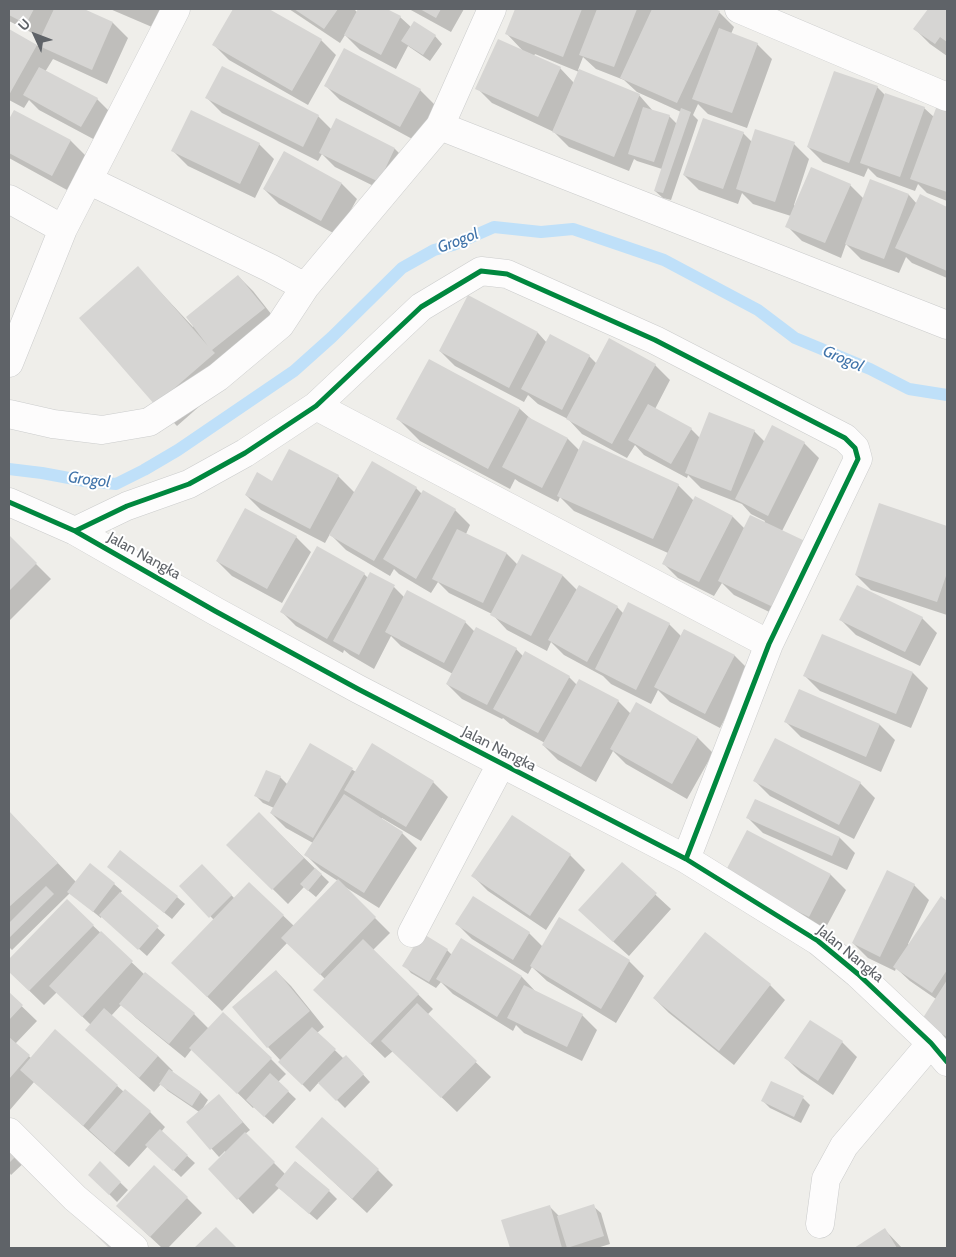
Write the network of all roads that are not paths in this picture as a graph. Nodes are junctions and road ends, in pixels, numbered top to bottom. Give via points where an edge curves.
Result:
1 (176, 9) edge
2 (492, 9) edge
3 (739, 9) edge
4 (947, 97) edge
5 (440, 126) junction
6 (88, 180) junction
7 (9, 199) edge
8 (63, 229) junction
9 (305, 287) junction
10 (947, 325) edge
11 (9, 363) edge
12 (316, 406) junction
13 (9, 414) edge
14 (9, 502) edge
15 (75, 531) junction
16 (769, 644) junction
17 (501, 764) junction
18 (686, 859) junction
19 (412, 933) dead end
20 (939, 1053) edge
21 (9, 1132) edge
22 (820, 1224) dead end
23 (134, 1248) edge

1 - 6 street
2 - 5 street
3 - 4 street
5 - 9 street
5 - 10 street
6 - 8 street
6 - 9 street
7 - 8 street
8 - 11 street
9 - 13 street via 280,325 218,376 149,422 102,430
12 - 15 street via 245,453 189,484 127,506
12 - 16 street
12 - 16 street via 421,307 481,271 508,274 655,340 845,438 855,448 858,459
14 - 15 street, Jalan Nangka
15 - 17 street, Jalan Nangka via 358,689
16 - 18 street
17 - 18 street, Jalan Nangka
17 - 19 street
18 - 20 street, Jalan Nangka via 818,941 858,974
20 - 22 street via 844,1146 826,1179
21 - 23 street via 75,1198

